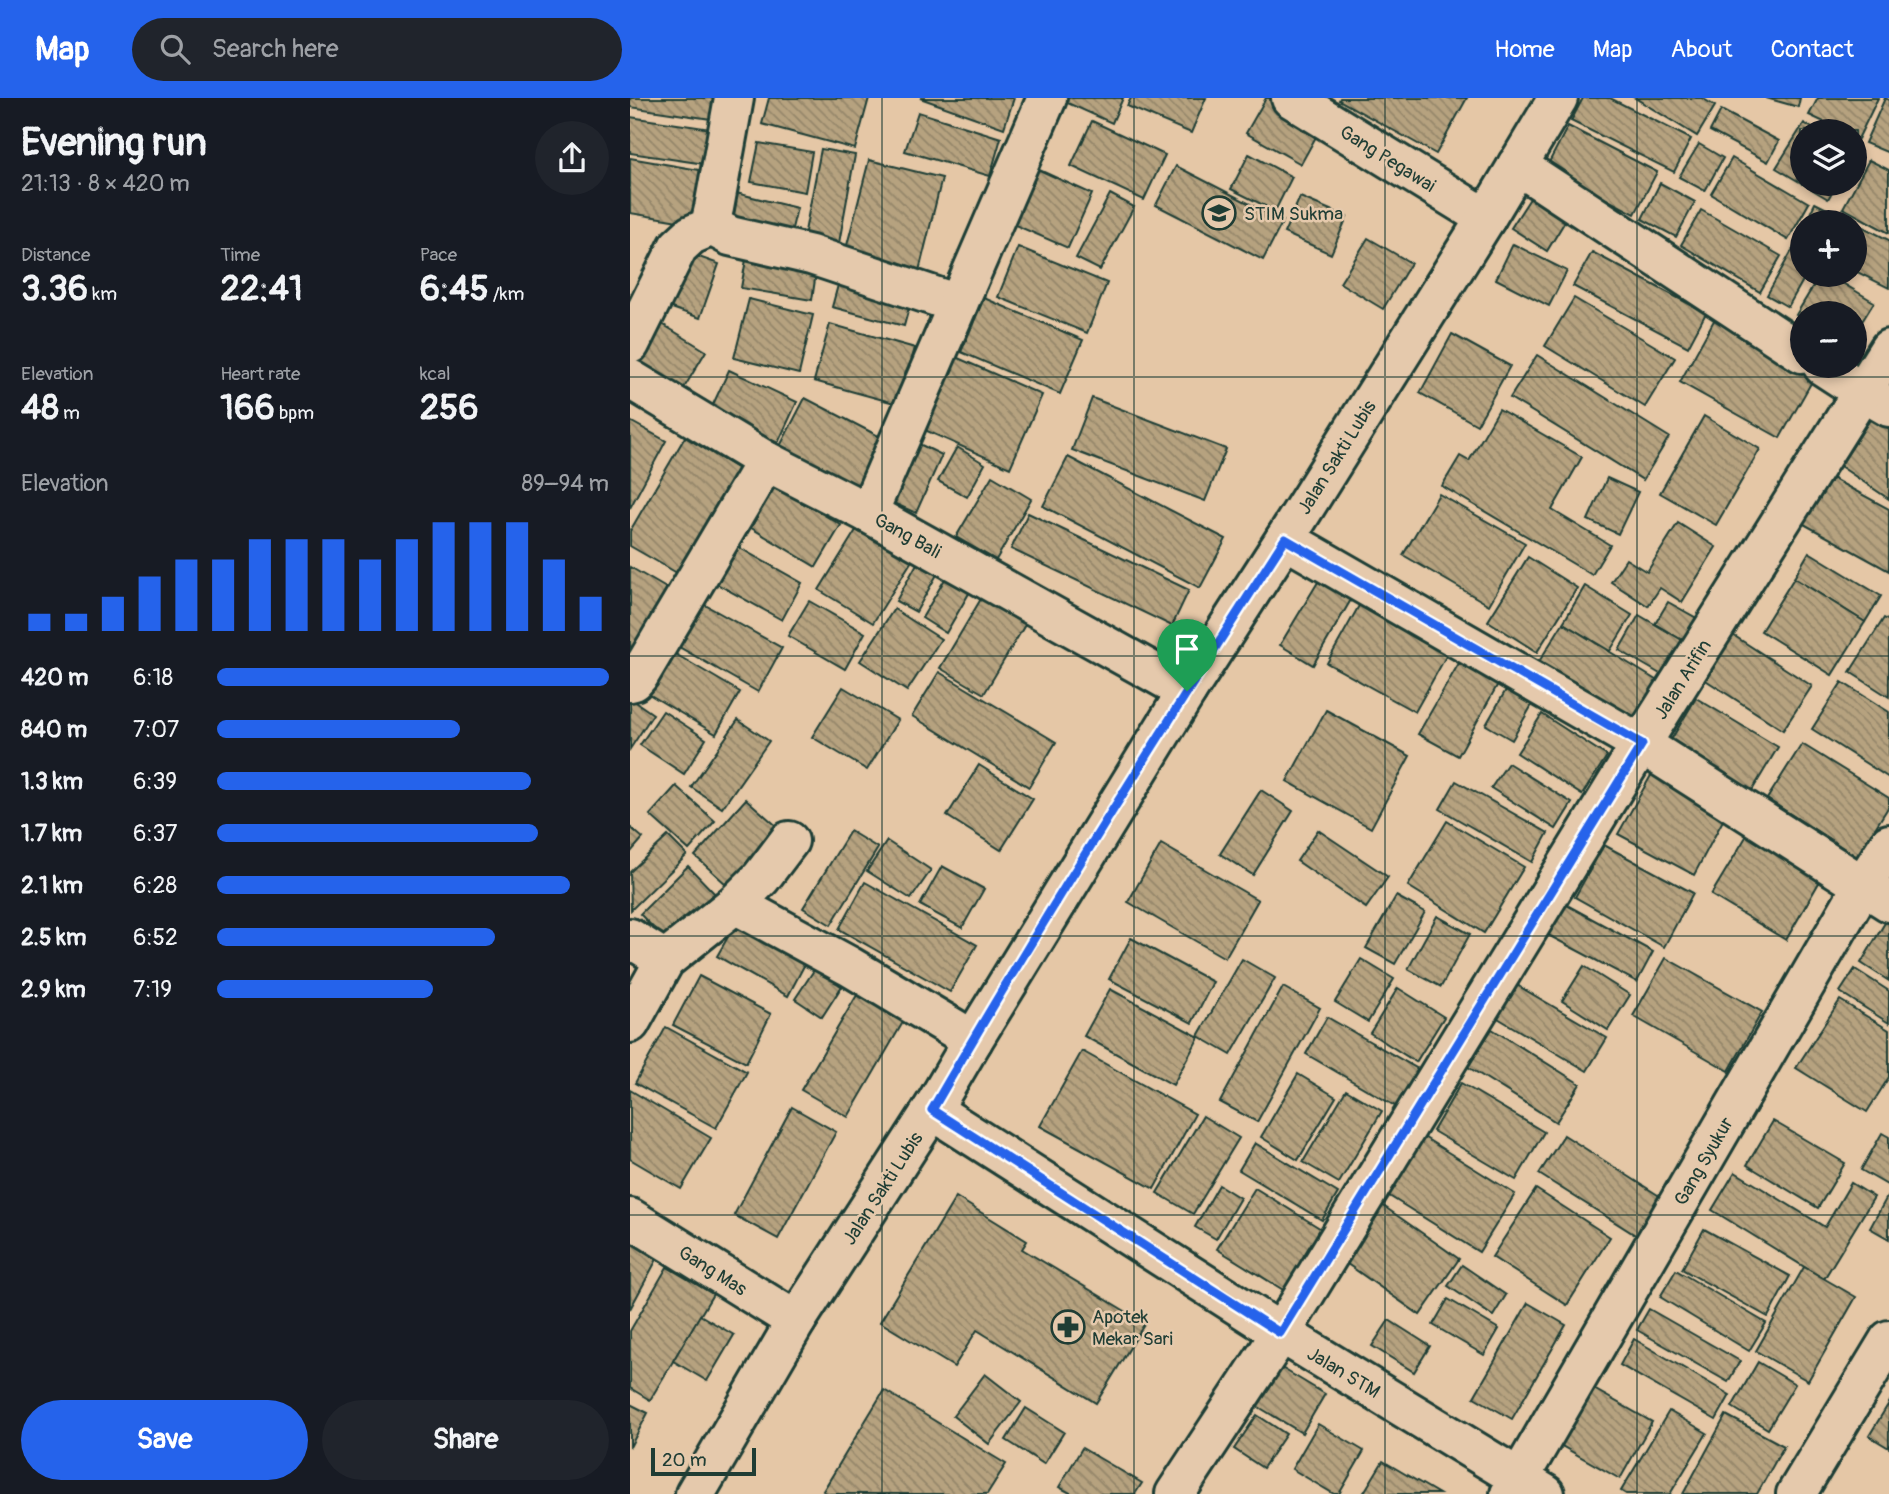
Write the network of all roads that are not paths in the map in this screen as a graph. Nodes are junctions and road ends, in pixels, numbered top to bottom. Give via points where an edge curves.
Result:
1 (734, 98) edge
2 (1047, 98) edge
3 (1291, 98) edge
4 (1558, 98) edge
5 (1517, 165) junction
6 (1486, 219) junction
7 (709, 225) junction
8 (958, 304) junction
9 (630, 344) edge
10 (1790, 344) edge
11 (1889, 349) edge
12 (1842, 378) edge
13 (630, 379) edge
14 (1876, 399) edge
15 (766, 461) junction
16 (868, 513) junction
17 (1285, 539) junction
18 (630, 682) edge
19 (1187, 691) junction
20 (1642, 744) junction
21 (789, 841) dead end
22 (1889, 844) edge
23 (1876, 893) edge
24 (735, 904) junction
25 (630, 938) edge
26 (665, 960) junction
27 (630, 1023) edge
28 (973, 1040) junction
29 (932, 1110) junction
30 (630, 1218) edge
31 (796, 1321) junction
32 (1280, 1333) junction
33 (1889, 1340) edge
34 (1524, 1489) edge
35 (695, 1494) edge
36 (1175, 1494) edge
37 (1796, 1494) edge

1 - 7 street
2 - 8 street
3 - 6 street, Gang Pegawai
4 - 5 street, Jalan Sakti Lubis
5 - 6 street, Jalan Sakti Lubis
5 - 10 street
6 - 17 street, Jalan Sakti Lubis
7 - 8 street via 730,236 811,255
7 - 9 street via 678,247
8 - 16 street
11 - 14 street, Jalan Arifin
12 - 14 street
13 - 15 street, Gang Bali
14 - 20 street, Jalan Arifin
15 - 16 street, Gang Bali
15 - 18 street via 640,674
16 - 19 street, Gang Bali
17 - 19 street, Jalan Sakti Lubis
17 - 20 street
19 - 28 street, Jalan Sakti Lubis
20 - 23 street
20 - 32 street, Jalan Arifin
21 - 24 street
22 - 23 street, Gang Syukur
23 - 34 street, Gang Syukur
24 - 26 street
24 - 28 street
25 - 26 street
26 - 27 street
28 - 29 street, Jalan Sakti Lubis
29 - 31 street, Jalan Sakti Lubis
29 - 32 street, Jalan STM
30 - 31 street, Gang Mas
31 - 35 street, Jalan Sakti Lubis
32 - 34 street, Jalan STM
32 - 36 street, Jalan Arifin
33 - 37 street

